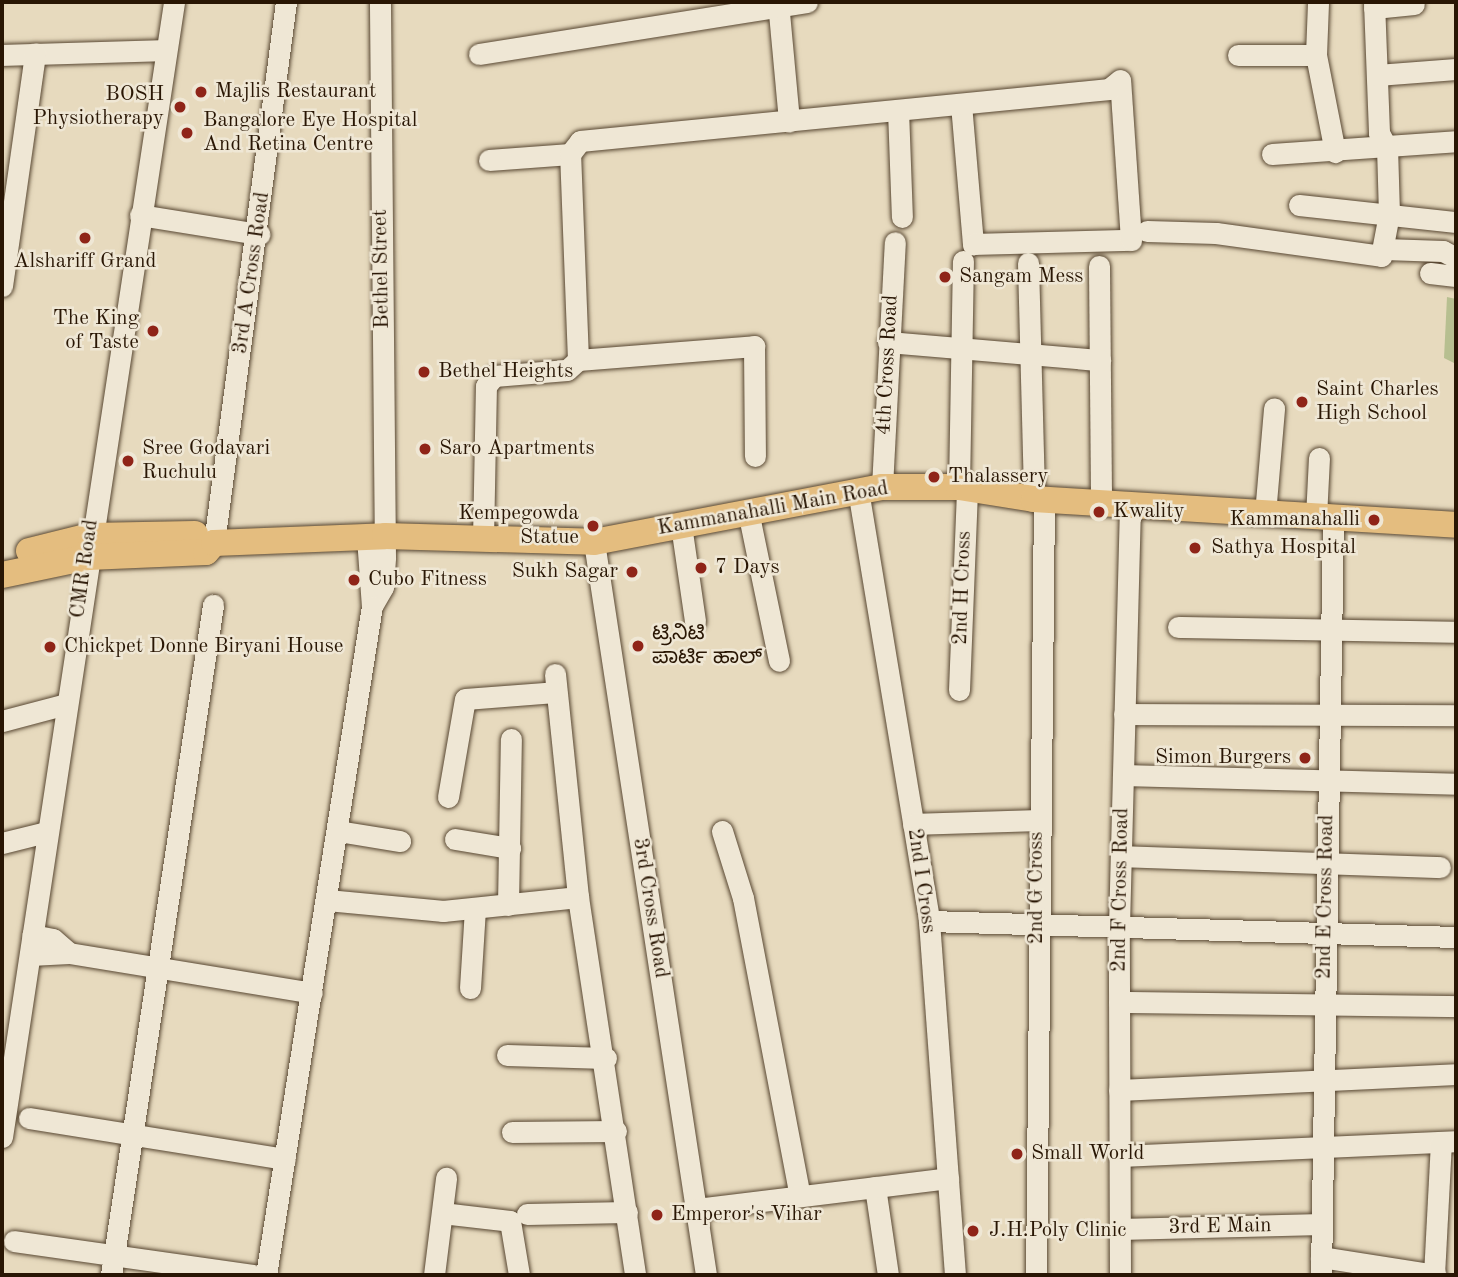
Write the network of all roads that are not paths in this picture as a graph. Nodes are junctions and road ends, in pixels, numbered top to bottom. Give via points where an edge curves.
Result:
1 (174, 2) edge
2 (286, 2) edge
3 (380, 2) edge
4 (691, 2) edge
5 (807, 2) edge
6 (1318, 2) edge
7 (778, 4) edge
8 (1414, 4) dead end
9 (1374, 5) edge
10 (678, 22) junction
11 (166, 50) junction
12 (35, 53) junction
13 (479, 54) dead end
14 (2, 55) edge
15 (1238, 55) dead end
16 (1316, 55) junction
17 (1456, 69) edge
18 (1377, 75) junction
19 (961, 104) junction
20 (898, 110) junction
21 (789, 121) junction
22 (1456, 141) edge
23 (1387, 148) junction
24 (1335, 152) junction
25 (570, 154) junction
26 (1272, 154) dead end
27 (489, 160) dead end
28 (1299, 205) dead end
29 (1389, 214) junction
30 (140, 215) junction
31 (902, 217) dead end
32 (1456, 222) edge
33 (1147, 231) dead end
34 (258, 234) junction
35 (895, 242) dead end
36 (1384, 249) junction
37 (1456, 258) edge
38 (963, 261) dead end
39 (1028, 263) dead end
40 (1099, 266) dead end
41 (1430, 273) dead end
42 (1456, 276) edge
43 (2, 286) edge
44 (888, 342) junction
45 (963, 348) junction
46 (1034, 355) junction
47 (578, 360) junction
48 (1101, 360) junction
49 (1274, 408) dead end
50 (755, 456) dead end
51 (1319, 458) dead end
52 (963, 487) junction
53 (870, 489) junction
54 (1039, 500) junction
55 (1101, 504) junction
56 (1130, 506) junction
57 (748, 511) junction
58 (1265, 514) junction
59 (1324, 518) junction
60 (681, 524) junction
61 (1456, 525) edge
62 (376, 536) junction
63 (482, 540) junction
64 (594, 542) junction
65 (214, 543) junction
66 (89, 547) junction
67 (2, 557) edge
68 (2, 575) edge
69 (213, 605) dead end
70 (695, 621) dead end
71 (1178, 627) dead end
72 (1330, 631) junction
73 (1456, 632) edge
74 (779, 661) dead end
75 (959, 690) dead end
76 (66, 704) junction
77 (1329, 713) junction
78 (1124, 714) junction
79 (1456, 715) edge
80 (2, 721) edge
81 (511, 739) dead end
82 (1123, 775) junction
83 (1456, 783) edge
84 (1327, 784) junction
85 (448, 797) dead end
86 (1037, 820) junction
87 (913, 824) junction
88 (338, 831) junction
89 (722, 831) dead end
90 (46, 832) junction
91 (455, 839) dead end
92 (400, 841) dead end
93 (2, 843) edge
94 (510, 848) junction
95 (1121, 856) junction
96 (1327, 863) junction
97 (1440, 867) dead end
98 (578, 897) junction
99 (327, 900) junction
100 (508, 905) junction
101 (475, 908) junction
102 (929, 921) junction
103 (1037, 922) junction
104 (1119, 926) junction
105 (1324, 934) junction
106 (1456, 937) edge
107 (31, 945) junction
108 (155, 969) junction
109 (471, 988) dead end
110 (312, 993) junction
111 (1119, 1002) junction
112 (1324, 1006) junction
113 (1456, 1006) edge
114 (507, 1055) dead end
115 (606, 1058) junction
116 (1456, 1074) edge
117 (1324, 1078) junction
118 (1119, 1090) junction
119 (29, 1118) dead end
120 (617, 1131) junction
121 (131, 1132) junction
122 (512, 1132) dead end
123 (2, 1137) edge
124 (1448, 1142) edge
125 (1325, 1151) junction
126 (1119, 1156) junction
127 (285, 1159) junction
128 (446, 1178) dead end
129 (948, 1178) junction
130 (875, 1187) junction
131 (800, 1196) junction
132 (696, 1209) junction
133 (627, 1212) junction
134 (442, 1213) junction
135 (527, 1214) dead end
136 (1322, 1224) junction
137 (1119, 1229) junction
138 (14, 1241) dead end
139 (112, 1266) edge
140 (1321, 1266) edge
141 (253, 1275) edge
142 (266, 1275) edge
143 (434, 1275) edge
144 (519, 1275) edge
145 (635, 1275) edge
146 (706, 1275) edge
147 (888, 1275) edge
148 (955, 1275) edge
149 (1036, 1275) edge
150 (1119, 1275) edge
151 (1435, 1275) edge

1 - 11 street, CMR Road
2 - 34 street, 3rd A Cross Road
3 - 62 street, Bethel Street
4 - 10 street
5 - 7 street
6 - 16 street
7 - 10 street
7 - 21 street
8 - 9 street
9 - 18 street
10 - 13 street
11 - 12 street
11 - 30 street, CMR Road
12 - 14 street
12 - 43 street
15 - 16 street
16 - 24 street
17 - 18 street
18 - 23 street via 1379,133
19 - 19 street via 1109,89 1120,80 1131,240 973,244
19 - 20 street
20 - 21 street
20 - 31 street
21 - 25 street via 580,141
22 - 23 street
23 - 24 street
23 - 29 street
24 - 26 street
25 - 27 street
25 - 47 street
28 - 29 street
29 - 32 street
29 - 36 street
30 - 34 street
30 - 66 street, CMR Road
33 - 36 street via 1216,233 1381,256
34 - 65 street, 3rd A Cross Road
35 - 44 street, 4th Cross Road
36 - 37 street via 1443,251
38 - 45 street, 2nd H Cross
39 - 46 street, 2nd G Cross
40 - 48 street
41 - 42 street
44 - 45 street
44 - 53 street, 4th Cross Road
45 - 46 street
45 - 52 street, 2nd H Cross
46 - 48 street
46 - 54 street, 2nd G Cross
47 - 50 street via 754,346
47 - 63 street via 568,370 494,376 486,386
48 - 55 street
49 - 58 street
51 - 59 street, 2nd E Cross Road
52 - 53 main road, Kammanahalli Main Road
52 - 54 main road, Kammanahalli Main Road
52 - 75 street, 2nd H Cross
53 - 57 main road, Kammanahalli Main Road
53 - 87 street, 2nd I Cross
54 - 55 main road, Kammanahalli Main Road
54 - 86 street, 2nd G Cross
55 - 56 main road, Kammanahalli Main Road
56 - 58 main road, Kammanahalli Main Road
56 - 78 street, 2nd F Cross Road
57 - 60 main road, Kammanahalli Main Road
57 - 74 street
58 - 59 main road, Kammanahalli Main Road
59 - 61 main road, Kammanahalli Main Road
59 - 72 street, 2nd E Cross Road
60 - 64 main road, Kammanahalli Main Road
60 - 70 street
62 - 63 main road, Kammanahalli Main Road
62 - 65 main road, Kammanahalli Main Road
62 - 88 street, Bethel Street via 372,606
63 - 64 main road, Kammanahalli Main Road
64 - 132 street, 3rd Cross Road
65 - 66 main road, Kammanahalli Main Road via 205,552
66 - 67 main road
66 - 68 main road
66 - 76 street, CMR Road
69 - 108 street
71 - 72 street
72 - 73 street
72 - 77 street, 2nd E Cross Road
76 - 80 street
76 - 90 street, CMR Road
77 - 78 street
77 - 79 street
77 - 84 street, 2nd E Cross Road
78 - 82 street, 2nd F Cross Road
81 - 94 street
82 - 84 street
82 - 95 street, 2nd F Cross Road
83 - 84 street
84 - 96 street, 2nd E Cross Road
85 - 98 street via 465,699 555,683
86 - 87 street
86 - 103 street, 2nd G Cross
87 - 102 street, 2nd I Cross
88 - 92 street
88 - 99 street, Bethel Street
89 - 131 street via 743,898
90 - 93 street
90 - 107 street, CMR Road
91 - 94 street
94 - 100 street
95 - 96 street
95 - 104 street, 2nd F Cross Road
96 - 97 street
96 - 105 street, 2nd E Cross Road
98 - 100 street
98 - 115 street
99 - 101 street
99 - 110 street, Bethel Street
100 - 101 street
101 - 109 street
102 - 103 street
102 - 129 street, 2nd I Cross
103 - 104 street
103 - 149 street, 2nd G Cross
104 - 105 street
104 - 111 street, 2nd F Cross Road
105 - 106 street
105 - 112 street, 2nd E Cross Road
107 - 108 street
107 - 123 street, CMR Road
108 - 110 street
108 - 121 street
110 - 127 street, Bethel Street
111 - 112 street
111 - 118 street, 2nd F Cross Road
112 - 113 street
112 - 117 street, 2nd E Cross Road
114 - 115 street
115 - 120 street
116 - 117 street
117 - 118 street
117 - 125 street, 2nd E Cross Road
118 - 126 street, 2nd F Cross Road
119 - 121 street
120 - 122 street
120 - 133 street
121 - 127 street
121 - 139 street
124 - 125 street
124 - 151 street
125 - 126 street
125 - 136 street, 2nd E Cross Road
126 - 137 street, 2nd F Cross Road
127 - 142 street, Bethel Street
128 - 134 street
129 - 130 street
129 - 148 street, 2nd I Cross
130 - 131 street
130 - 147 street
131 - 132 street
132 - 146 street, 3rd Cross Road
133 - 135 street
133 - 145 street
134 - 143 street
134 - 144 street via 510,1221
136 - 137 street, 3rd E Main
136 - 140 street, 2nd E Cross Road
137 - 150 street, 2nd F Cross Road
138 - 139 street
139 - 141 street
140 - 151 street

